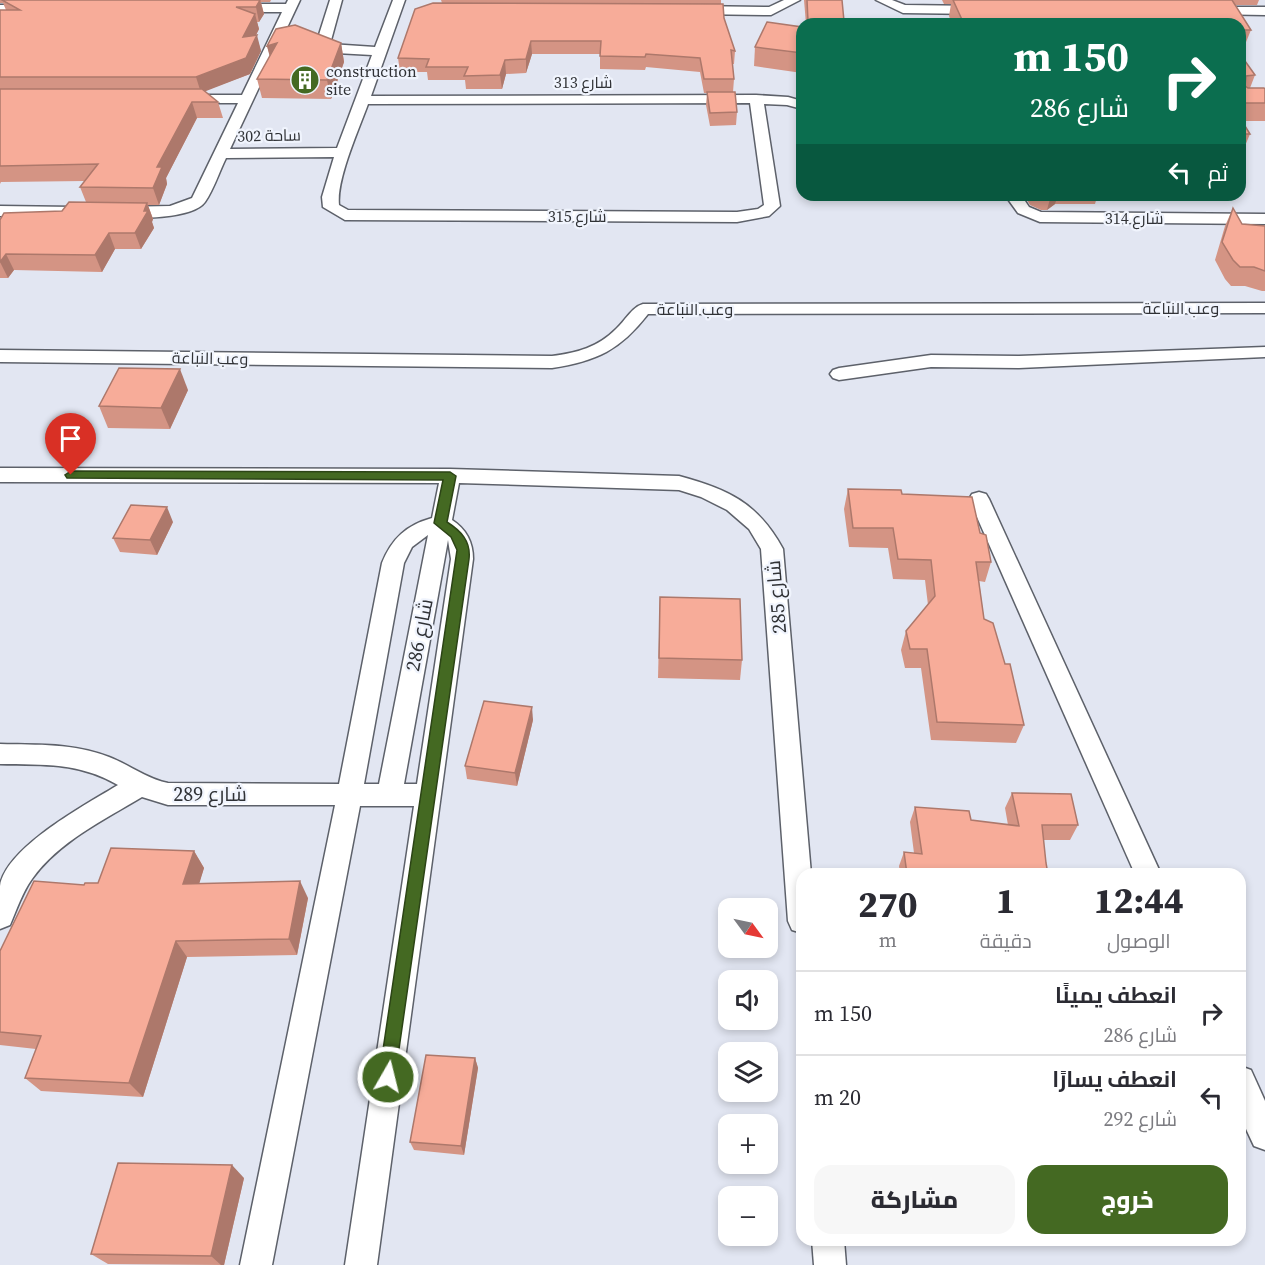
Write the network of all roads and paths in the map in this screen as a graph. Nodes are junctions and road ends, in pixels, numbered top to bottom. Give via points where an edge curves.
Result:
1 (336, 0) edge
2 (794, 0) edge
3 (882, 0) edge
4 (293, 4) edge
5 (743, 5) edge
6 (938, 5) edge
7 (402, 6) edge
8 (221, 8) edge
9 (0, 9) edge
10 (46, 9) edge
11 (684, 10) edge
12 (987, 10) edge
13 (1196, 11) edge
14 (1265, 11) edge
15 (381, 51) junction
16 (165, 99) edge
17 (248, 99) junction
18 (756, 99) junction
19 (363, 100) junction
20 (796, 103) edge
21 (344, 152) junction
22 (221, 153) junction
23 (1016, 201) edge
24 (0, 211) edge
25 (1265, 219) edge
26 (1265, 308) edge
27 (1265, 352) edge
28 (0, 356) edge
29 (839, 374) dead end
30 (0, 475) edge
31 (450, 476) junction
32 (979, 499) dead end
33 (440, 523) junction
34 (0, 754) edge
35 (140, 785) junction
36 (350, 794) junction
37 (390, 794) junction
38 (428, 795) junction
39 (798, 868) edge
40 (1145, 868) edge
41 (0, 916) edge
42 (1246, 1094) edge
43 (1265, 1135) edge
44 (828, 1246) edge
45 (256, 1265) edge
46 (361, 1265) edge
47 (830, 1265) edge

1 - 15 street via 324,46
2 - 5 street via 771,10
3 - 6 street via 903,9
4 - 8 street
4 - 17 street, ساحة 302
5 - 11 street
6 - 12 street
7 - 15 street
9 - 10 street
13 - 14 street
15 - 19 street
16 - 17 street
17 - 22 street, ساحة 302
18 - 19 street, شارع 313
18 - 20 street, شارع 313
18 - 21 street, شارع 315 via 772,206 763,213 737,217 345,215 331,207 330,197
19 - 21 street
21 - 22 street, ساحة 302
22 - 24 street via 198,201 186,209
23 - 25 street, شارع 314 via 1026,214 1040,217
26 - 28 street, وعب النباعة via 644,309 604,349 552,362
27 - 29 street via 1019,362 932,361
30 - 31 street, شارع 285
31 - 33 street, شارع 286
31 - 39 street, شارع 285 via 679,483 718,495 742,509 761,528 772,549
32 - 40 street
33 - 36 street via 413,533 396,552
33 - 37 street, شارع 286
33 - 38 street via 457,534 463,550
34 - 35 street, شارع 289 via 87,760
35 - 36 street, شارع 289 via 168,794
35 - 41 street via 43,848 11,888
36 - 37 street, شارع 289
36 - 45 street
37 - 38 street, شارع 289
38 - 46 street
42 - 43 street
44 - 47 street

